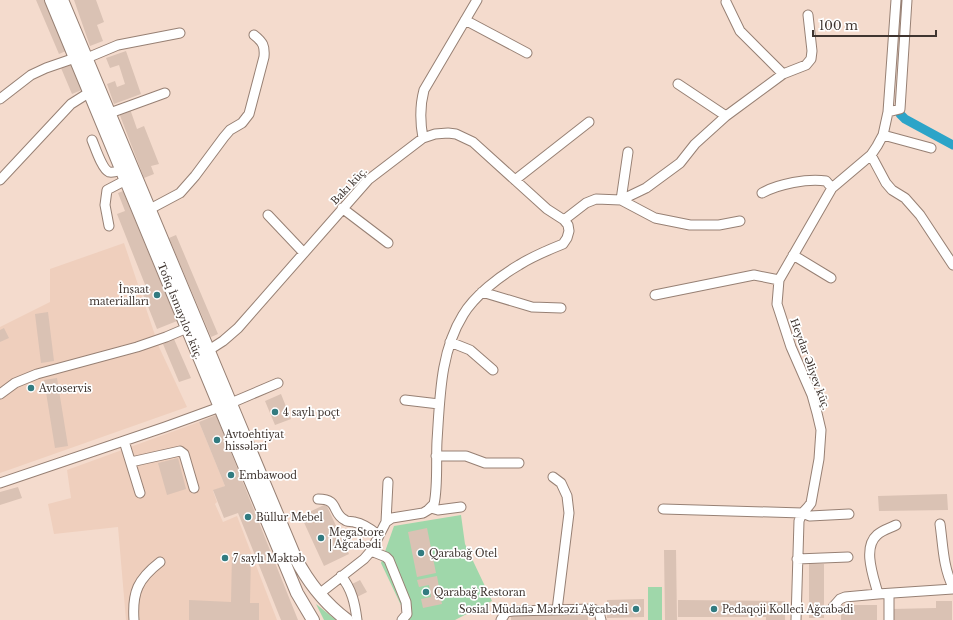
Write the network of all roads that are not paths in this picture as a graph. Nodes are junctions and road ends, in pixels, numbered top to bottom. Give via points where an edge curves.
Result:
1 (51, 0) edge
2 (62, 0) edge
3 (477, 0) edge
4 (896, 0) edge
5 (907, 0) edge
6 (726, 2) dead end
7 (808, 15) dead end
8 (465, 20) junction
9 (180, 33) dead end
10 (254, 36) dead end
11 (526, 53) dead end
12 (81, 58) junction
13 (783, 74) junction
14 (678, 84) dead end
15 (95, 90) junction
16 (165, 92) dead end
17 (0, 99) edge
18 (888, 112) junction
19 (110, 113) junction
20 (726, 116) junction
21 (589, 122) dead end
22 (883, 135) junction
23 (423, 138) junction
24 (92, 140) dead end
25 (931, 148) dead end
26 (628, 152) dead end
27 (871, 155) junction
28 (124, 175) junction
29 (0, 180) edge
30 (515, 180) junction
31 (832, 188) junction
32 (762, 192) dead end
33 (621, 200) junction
34 (150, 208) junction
35 (342, 208) junction
36 (268, 215) dead end
37 (564, 220) junction
38 (740, 221) dead end
39 (108, 226) dead end
40 (388, 243) dead end
41 (163, 253) junction
42 (304, 253) junction
43 (793, 255) junction
44 (953, 265) edge
45 (831, 278) dead end
46 (779, 280) junction
47 (482, 292) junction
48 (655, 295) dead end
49 (561, 308) dead end
50 (187, 328) junction
51 (450, 342) junction
52 (209, 350) junction
53 (493, 370) dead end
54 (278, 383) dead end
55 (0, 394) edge
56 (405, 400) dead end
57 (439, 404) junction
58 (226, 405) junction
59 (124, 441) junction
60 (436, 456) junction
61 (131, 462) junction
62 (519, 462) dead end
63 (552, 477) dead end
64 (388, 482) dead end
65 (0, 483) edge
66 (194, 488) dead end
67 (140, 493) dead end
68 (318, 498) dead end
69 (461, 507) dead end
70 (431, 508) junction
71 (662, 509) dead end
72 (802, 513) junction
73 (849, 514) dead end
74 (386, 522) junction
75 (896, 524) dead end
76 (940, 524) dead end
77 (378, 535) junction
78 (371, 551) junction
79 (848, 557) dead end
80 (797, 559) junction
81 (160, 562) dead end
82 (341, 576) junction
83 (953, 588) edge
84 (319, 594) junction
85 (878, 594) junction
86 (889, 594) junction
87 (833, 607) dead end
88 (557, 610) junction
89 (134, 620) edge
90 (313, 620) edge
91 (347, 620) edge
92 (357, 620) edge
93 (402, 620) edge
94 (501, 620) edge
95 (601, 620) edge
96 (796, 620) edge
97 (889, 620) edge

1 - 12 main road
2 - 12 main road
3 - 8 street
4 - 18 street, Heydar Əliyev küç.
5 - 18 street via 900,109
6 - 13 street via 740,31
7 - 13 street via 811,59 806,65
8 - 11 street
8 - 23 street via 421,98
9 - 12 street via 118,45
10 - 34 street via 265,48 249,114 242,123 230,130 180,193
12 - 15 main road
12 - 17 street via 30,75
13 - 20 street
14 - 20 street
15 - 19 main road
15 - 28 main road, Tofiq İsmayılov küç.
15 - 29 street via 71,104
16 - 19 street
18 - 22 street, Heydar Əliyev küç.
19 - 34 main road
20 - 33 street via 695,144 680,163 646,188
21 - 30 street
22 - 25 street
22 - 27 street, Heydar Əliyev küç.
23 - 30 street via 448,133 465,138 473,142
23 - 35 street, Bakı küç. via 368,180
24 - 28 street via 107,171
26 - 33 street
27 - 31 street, Heydar Əliyev küç.
27 - 44 street via 886,183 905,198 920,215
28 - 39 street via 107,190 105,205
28 - 41 main road, Tofiq İsmayılov küç.
30 - 37 street via 547,209
31 - 32 street via 826,181 816,180 770,188
31 - 43 street, Heydar Əliyev küç.
33 - 37 street via 596,199
33 - 38 street via 654,218 690,225 719,225
34 - 41 main road
35 - 40 street
35 - 42 street, Bakı küç.
36 - 42 street
37 - 47 street via 568,225 568,232 563,244 520,264
41 - 50 main road, Tofiq İsmayılov küç.
41 - 52 main road
42 - 52 street, Bakı küç. via 238,328
43 - 45 street
43 - 46 street, Heydar Əliyev küç.
46 - 48 street via 754,275
46 - 72 street, Heydar Əliyev küç. via 777,304 791,347 812,395 820,430 819,459 811,503
47 - 49 street via 532,307
47 - 51 street via 463,313
50 - 55 street via 137,347 37,374
50 - 58 main road, Tofiq İsmayılov küç.
51 - 53 street via 470,350
51 - 57 street
52 - 58 main road
54 - 58 street
56 - 57 street
57 - 60 street
58 - 59 street
58 - 84 main road via 295,557
58 - 90 main road, Tofiq İsmayılov küç. via 297,593
59 - 61 street
59 - 65 street
60 - 62 street via 466,456 485,463
60 - 70 street via 435,500
61 - 66 street via 180,451 184,454
61 - 67 street
63 - 88 street via 561,483 567,496 569,512
64 - 74 street
68 - 77 street via 333,503 345,520 370,528
69 - 70 street via 438,510
70 - 74 street via 423,513 392,518
71 - 72 street
72 - 73 street via 810,516
72 - 80 street, Heydar Əliyev küç. via 799,521
74 - 77 street
75 - 85 street via 877,535 871,542 870,566
76 - 83 street via 945,563
77 - 78 street
78 - 82 street
78 - 93 street via 389,560 406,602 407,614
79 - 80 street
80 - 96 street, Heydar Əliyev küç.
81 - 89 street via 147,573 138,586 133,608
82 - 84 street
82 - 92 street via 354,601
83 - 86 street
84 - 91 main road
85 - 86 street
85 - 87 street via 845,597
86 - 97 street
88 - 94 street via 506,612
88 - 95 street via 593,609 599,612

